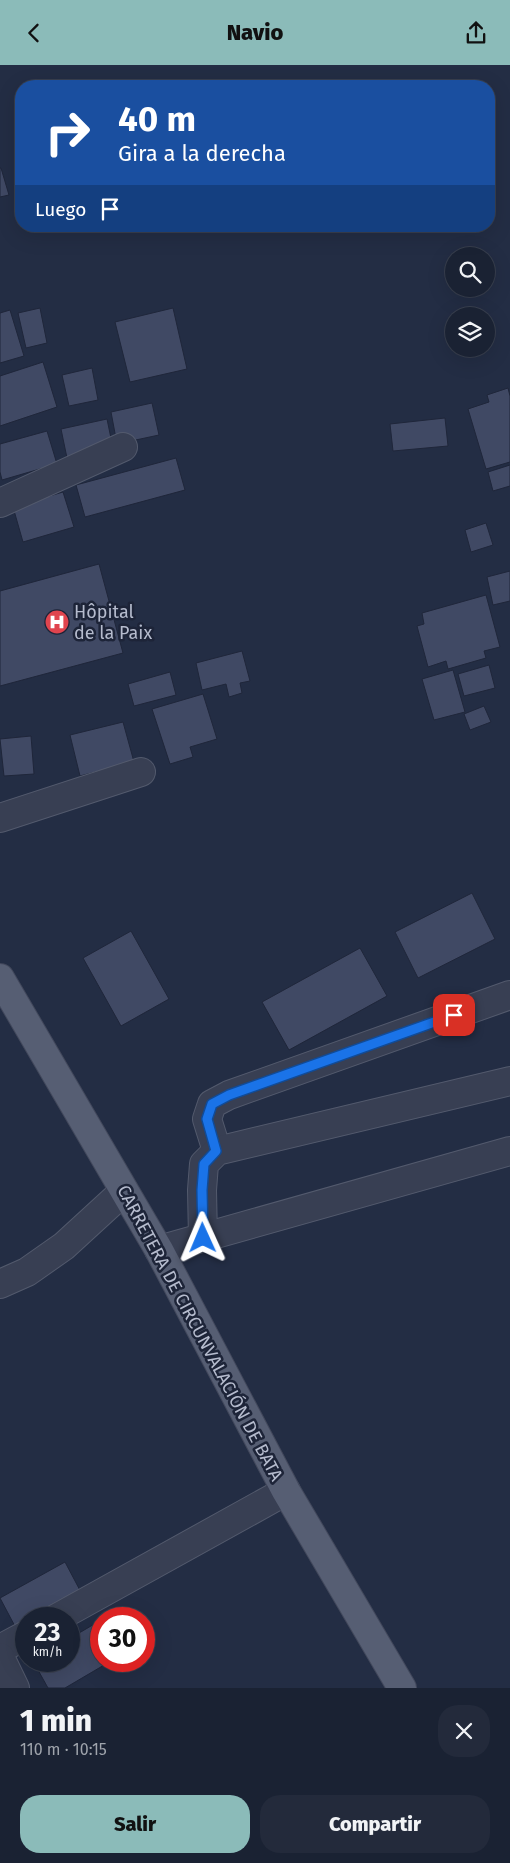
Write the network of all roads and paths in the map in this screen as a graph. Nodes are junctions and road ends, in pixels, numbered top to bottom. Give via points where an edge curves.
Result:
1 (124, 447) dead end
2 (0, 503) edge
3 (141, 772) dead end
4 (0, 818) edge
5 (0, 977) edge
6 (510, 995) edge
7 (510, 1081) edge
8 (216, 1151) junction
9 (510, 1151) edge
10 (124, 1191) junction
11 (203, 1238) junction
12 (159, 1251) junction
13 (0, 1284) edge
14 (286, 1491) junction
15 (77, 1607) edge
16 (15, 1641) edge
17 (0, 1649) edge
18 (0, 1657) edge
19 (15, 1688) edge
20 (402, 1688) edge

1 - 2 street
3 - 4 street
5 - 10 main road, CARRETERA DE CIRCUNVALACIÓN DE BATA
6 - 8 street via 229,1095 212,1104 207,1119
7 - 8 street
8 - 11 street via 204,1164
9 - 11 street
10 - 12 main road, CARRETERA DE CIRCUNVALACIÓN DE BATA
10 - 13 street via 64,1246 27,1272
11 - 12 street
12 - 14 main road, CARRETERA DE CIRCUNVALACIÓN DE BATA
14 - 15 street
14 - 20 main road, CARRETERA DE CIRCUNVALACIÓN DE BATA
16 - 17 street
18 - 19 street

